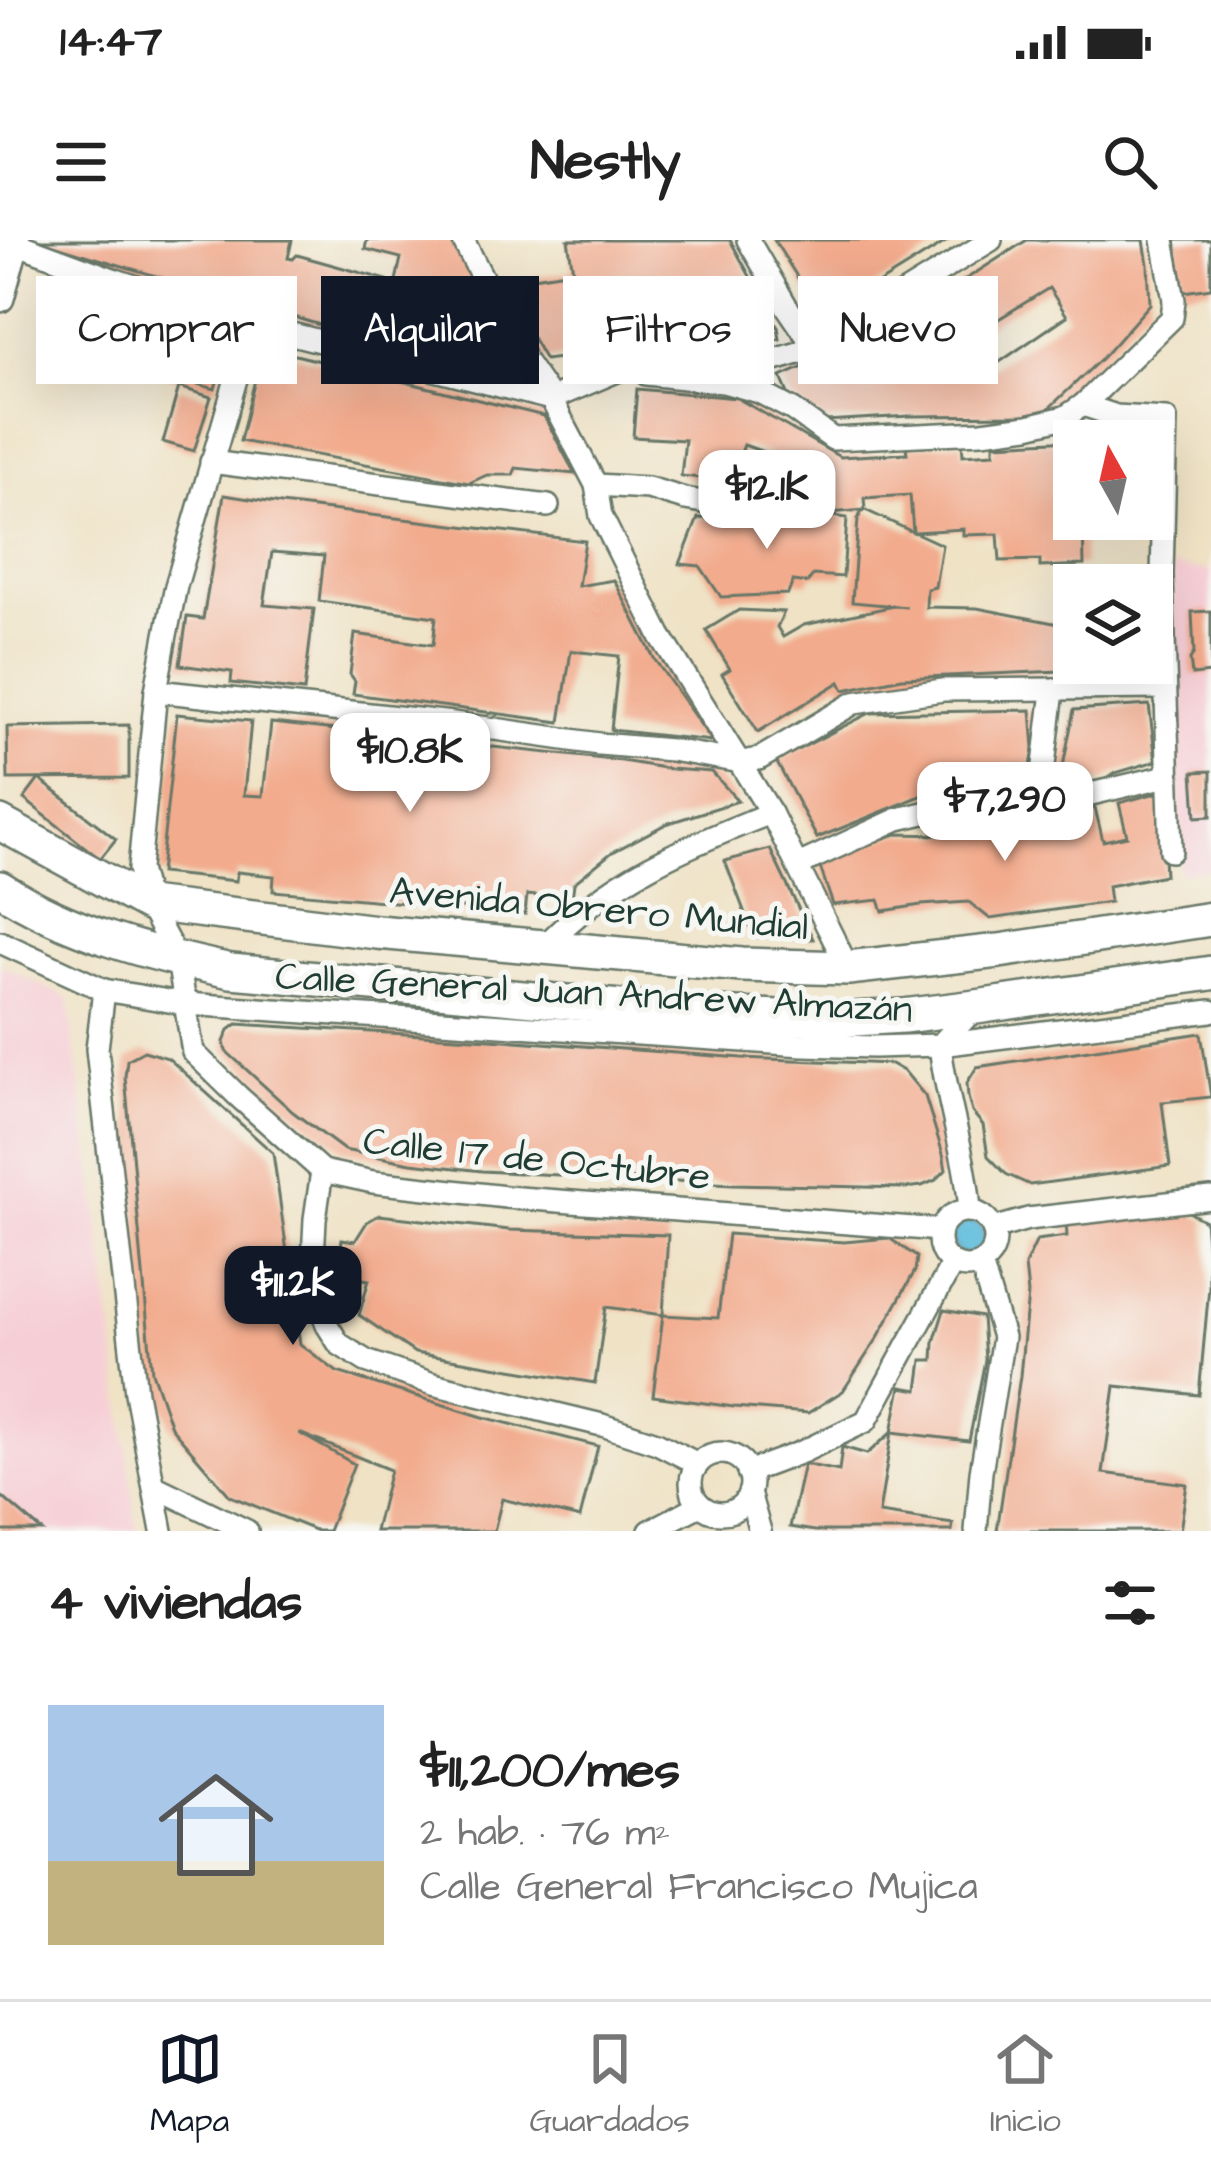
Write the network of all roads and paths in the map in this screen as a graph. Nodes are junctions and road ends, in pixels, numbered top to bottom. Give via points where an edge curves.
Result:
1 (463, 240) edge
2 (748, 240) edge
3 (991, 240) edge
4 (1163, 240) edge
5 (13, 241) edge
6 (114, 276) edge
7 (932, 276) edge
8 (0, 298) edge
9 (798, 323) edge
10 (297, 335) edge
11 (234, 384) edge
12 (590, 384) edge
13 (730, 384) edge
14 (551, 399) junction
15 (1083, 405) junction
16 (211, 462) junction
17 (596, 485) junction
18 (548, 506) dead end
19 (776, 514) dead end
20 (1165, 688) junction
21 (156, 691) junction
22 (1053, 691) junction
23 (741, 762) junction
24 (1167, 776) junction
25 (1040, 798) junction
26 (0, 800) edge
27 (772, 813) junction
28 (11, 829) edge
29 (1171, 851) dead end
30 (798, 865) junction
31 (0, 889) edge
32 (148, 904) junction
33 (1211, 920) edge
34 (0, 942) edge
35 (543, 948) junction
36 (178, 960) junction
37 (848, 968) junction
38 (1211, 973) edge
39 (104, 990) junction
40 (186, 1004) junction
41 (976, 1007) junction
42 (1211, 1011) edge
43 (940, 1045) junction
44 (322, 1171) junction
45 (1211, 1198) edge
46 (970, 1211) junction
47 (994, 1229) junction
48 (940, 1230) junction
49 (953, 1263) junction
50 (981, 1264) junction
51 (698, 1464) junction
52 (749, 1482) junction
53 (154, 1486) junction
54 (700, 1505) junction
55 (162, 1531) edge
56 (247, 1531) edge
57 (650, 1531) edge
58 (760, 1531) edge
59 (976, 1531) edge

1 - 14 street
2 - 9 street
3 - 7 street
4 - 15 street via 1172,318
5 - 6 street
5 - 8 street
10 - 14 street
11 - 16 street
12 - 14 street
13 - 15 street via 793,410 833,439 1028,426
14 - 17 street
15 - 20 street via 1166,419
16 - 18 street
16 - 21 street
17 - 19 street
17 - 23 street via 601,516 660,635
20 - 22 street
20 - 24 street
21 - 23 street
21 - 32 street via 139,869
22 - 23 street via 943,690 854,703
22 - 25 street
23 - 27 street
24 - 25 street
24 - 29 street
25 - 30 street via 898,819
26 - 28 main road
27 - 30 street
27 - 35 street via 611,888
28 - 32 main road, Avenida Obrero Mundial
30 - 37 street
31 - 36 main road via 100,937
32 - 35 main road, Avenida Obrero Mundial
32 - 36 street, Calle 17 de Octubre
33 - 37 main road, Avenida Obrero Mundial
34 - 39 street, Calle General Juan Andrew Almazán
35 - 37 main road, Avenida Obrero Mundial
36 - 40 street, Calle 17 de Octubre
36 - 41 main road via 675,1012 838,1020
38 - 41 main road
39 - 40 street, Calle General Juan Andrew Almazán
39 - 53 street via 97,1049
40 - 43 street, Calle General Juan Andrew Almazán via 803,1045
40 - 44 street, Calle 17 de Octubre via 193,1052
41 - 43 street
42 - 43 street, Calle General Juan Andrew Almazán
43 - 46 street
44 - 48 street, Calle 17 de Octubre via 506,1197
44 - 51 street via 312,1279 339,1344 433,1384 602,1424
45 - 47 street
46 - 47 street
46 - 48 street via 952,1215
47 - 50 street via 993,1250
48 - 49 street via 940,1249
49 - 50 street
49 - 52 street via 866,1421
50 - 59 street via 1003,1337
51 - 52 street via 735,1457
51 - 54 street via 691,1489
52 - 54 street via 737,1509 718,1513
52 - 58 street
53 - 55 street
53 - 56 street
54 - 57 street

